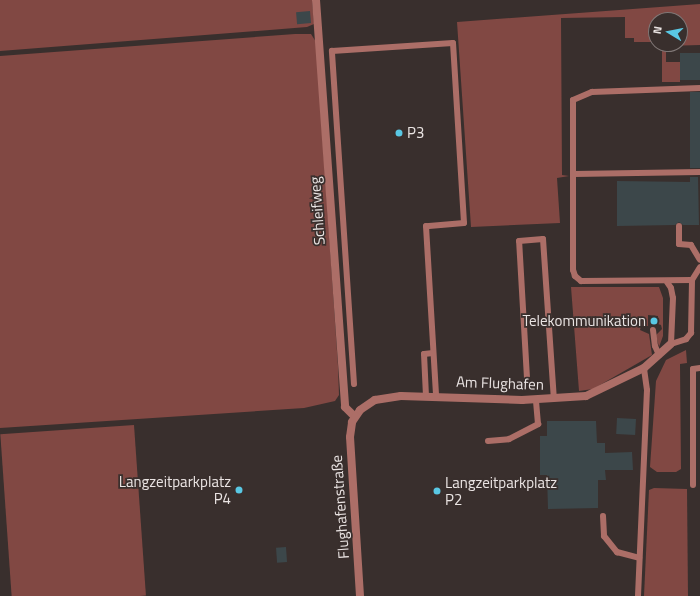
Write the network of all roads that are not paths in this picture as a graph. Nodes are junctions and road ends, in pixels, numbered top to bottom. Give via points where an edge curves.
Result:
1 (316, 0) edge
2 (700, 88) edge
3 (700, 172) edge
4 (574, 174) junction
5 (679, 226) dead end
6 (700, 260) edge
7 (700, 267) edge
8 (692, 280) junction
9 (667, 282) junction
10 (653, 330) dead end
11 (672, 344) junction
12 (433, 353) junction
13 (659, 355) junction
14 (644, 368) junction
15 (700, 368) edge
16 (527, 378) dead end
17 (354, 384) dead end
18 (426, 396) junction
19 (436, 396) junction
20 (554, 399) junction
21 (536, 400) junction
22 (354, 416) junction
23 (488, 441) dead end
24 (694, 485) dead end
25 (603, 516) dead end
26 (639, 558) junction
27 (360, 596) edge
28 (638, 596) edge

1 - 22 street, Schleifweg via 345,407
2 - 4 lane via 592,92 573,100
3 - 4 lane
4 - 9 lane via 573,270 577,279
5 - 6 lane via 679,244 691,245
7 - 8 lane
8 - 9 lane
8 - 11 lane, Am Flughafen via 691,333 686,339
9 - 11 lane via 672,288 673,298
10 - 13 lane
11 - 13 street, Am Flughafen
12 - 17 lane via 426,226 464,223 453,43 332,52
12 - 18 lane via 424,354
12 - 19 lane
13 - 14 street, Am Flughafen
14 - 20 street, Am Flughafen via 592,395
14 - 26 lane via 647,390
15 - 24 lane via 693,369
16 - 20 lane via 519,241 543,239
18 - 19 street, Am Flughafen
18 - 22 street, Am Flughafen via 383,397 366,405
19 - 21 street, Am Flughafen
20 - 21 street, Am Flughafen
21 - 23 lane via 538,424 508,439
22 - 27 street, Flughafenstraße via 350,429 350,461
25 - 26 lane via 604,536 617,552
26 - 28 lane

